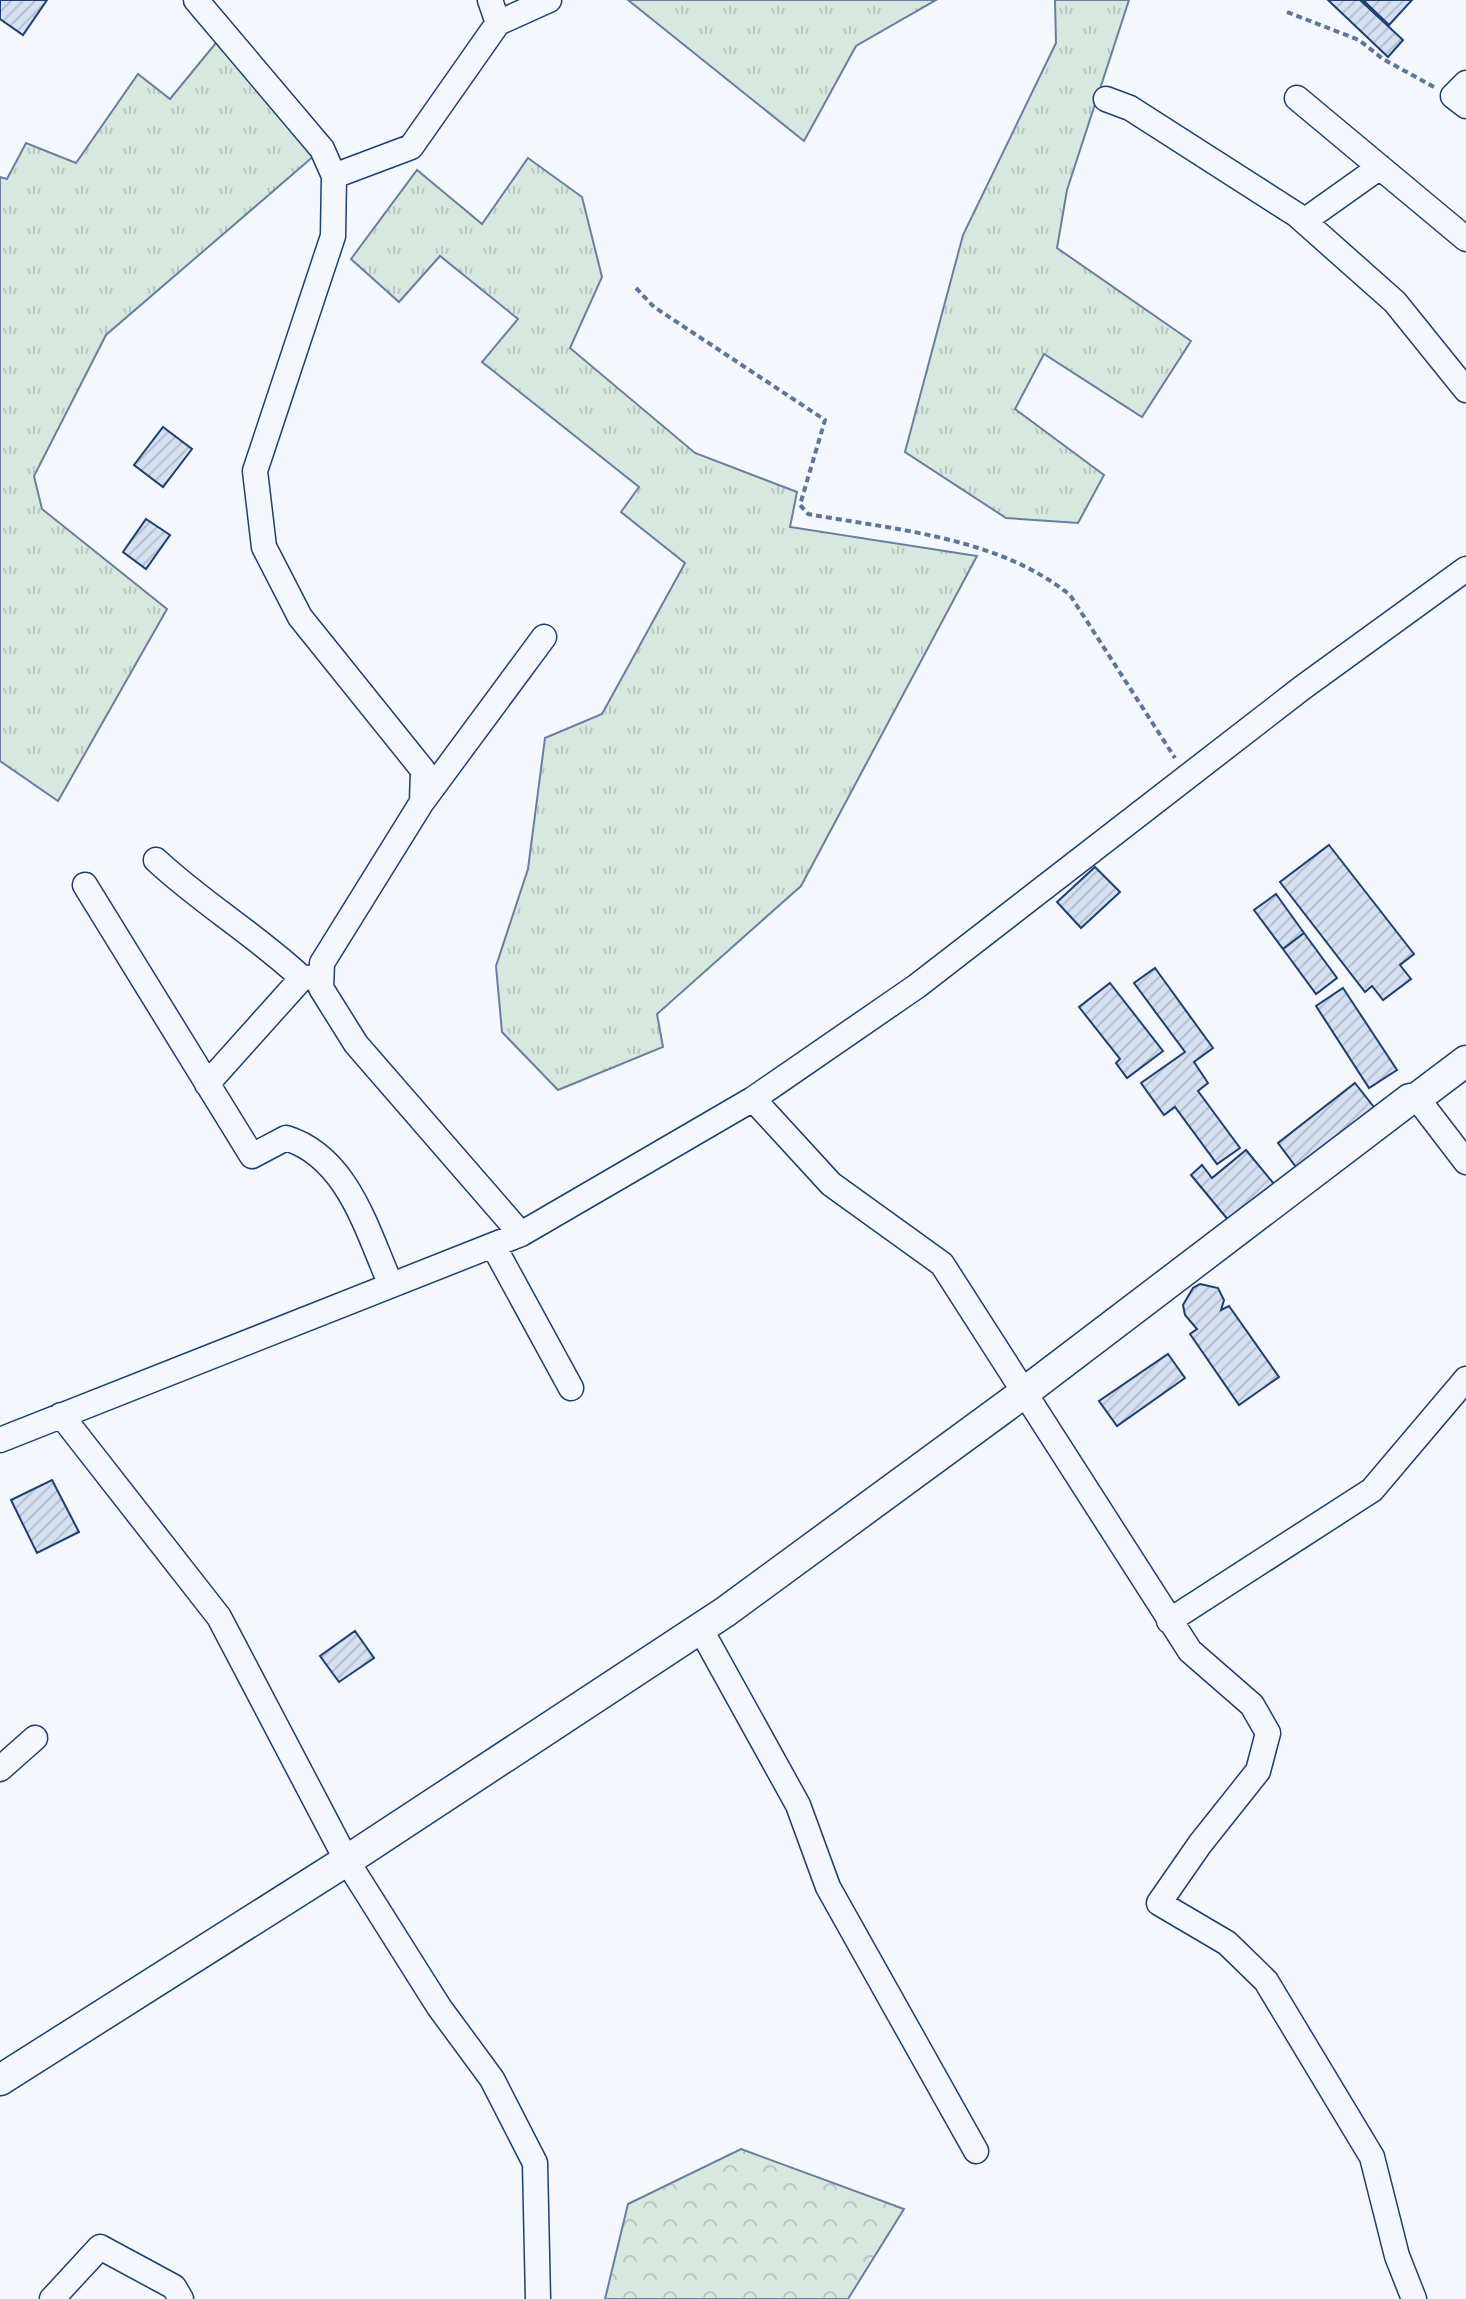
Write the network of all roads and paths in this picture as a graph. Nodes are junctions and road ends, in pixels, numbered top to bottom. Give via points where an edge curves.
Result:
1 (196, 0) edge
2 (549, 0) edge
3 (494, 11) edge
4 (1287, 12) dead end
5 (1462, 95) edge
6 (1297, 98) dead end
7 (1106, 99) dead end
8 (1380, 167) junction
9 (334, 176) junction
10 (1304, 221) junction
11 (1466, 239) edge
12 (636, 288) dead end
13 (1466, 390) edge
14 (1466, 569) edge
15 (544, 637) dead end
16 (1187, 777) junction
17 (422, 802) junction
18 (156, 860) dead end
19 (85, 885) dead end
20 (312, 977) junction
21 (1466, 1061) edge
22 (207, 1084) junction
23 (1417, 1098) junction
24 (753, 1099) junction
25 (1466, 1162) edge
26 (521, 1234) junction
27 (493, 1245) junction
28 (391, 1285) junction
29 (1466, 1379) edge
30 (571, 1388) dead end
31 (1026, 1392) junction
32 (61, 1415) junction
33 (0, 1440) edge
34 (1169, 1621) junction
35 (700, 1628) junction
36 (35, 1738) dead end
37 (0, 1769) edge
38 (347, 1861) junction
39 (0, 2080) edge
40 (976, 2151) dead end
41 (52, 2299) edge
42 (181, 2299) edge
43 (538, 2299) edge
44 (1414, 2299) edge

1 - 9 street via 322,149
2 - 3 street
3 - 9 street via 411,147
4 - 5 path via 1359,40 1383,59
6 - 8 street
7 - 10 street via 1130,108
8 - 10 street
8 - 11 street
9 - 17 street via 333,236 255,471 264,547 300,617 423,770
10 - 13 street via 1395,302
12 - 16 path via 654,307 825,420 800,505 808,514 958,541 1046,576 1070,595
14 - 16 street
15 - 17 street
16 - 24 street via 917,986
17 - 20 street
18 - 20 street via 191,893
19 - 22 street
20 - 22 street
20 - 26 street via 356,1044
21 - 23 main road
22 - 28 street via 252,1156 286,1138 309,1145 346,1184
23 - 25 street
23 - 31 main road
24 - 26 street
24 - 31 street via 831,1184 942,1264
26 - 27 street
27 - 28 street
27 - 30 street
28 - 32 street
29 - 34 street via 1372,1490
31 - 34 street
31 - 35 main road
32 - 33 street
32 - 38 street via 219,1617
34 - 44 street via 1190,1651 1252,1705 1268,1733 1258,1771 1159,1903 1227,1943 1266,1981 1372,2157 1397,2256
35 - 38 main road
35 - 40 street via 798,1805 828,1887
36 - 37 street
38 - 39 main road
38 - 43 street via 439,2007 492,2079 535,2163
41 - 42 street via 100,2247 174,2287

